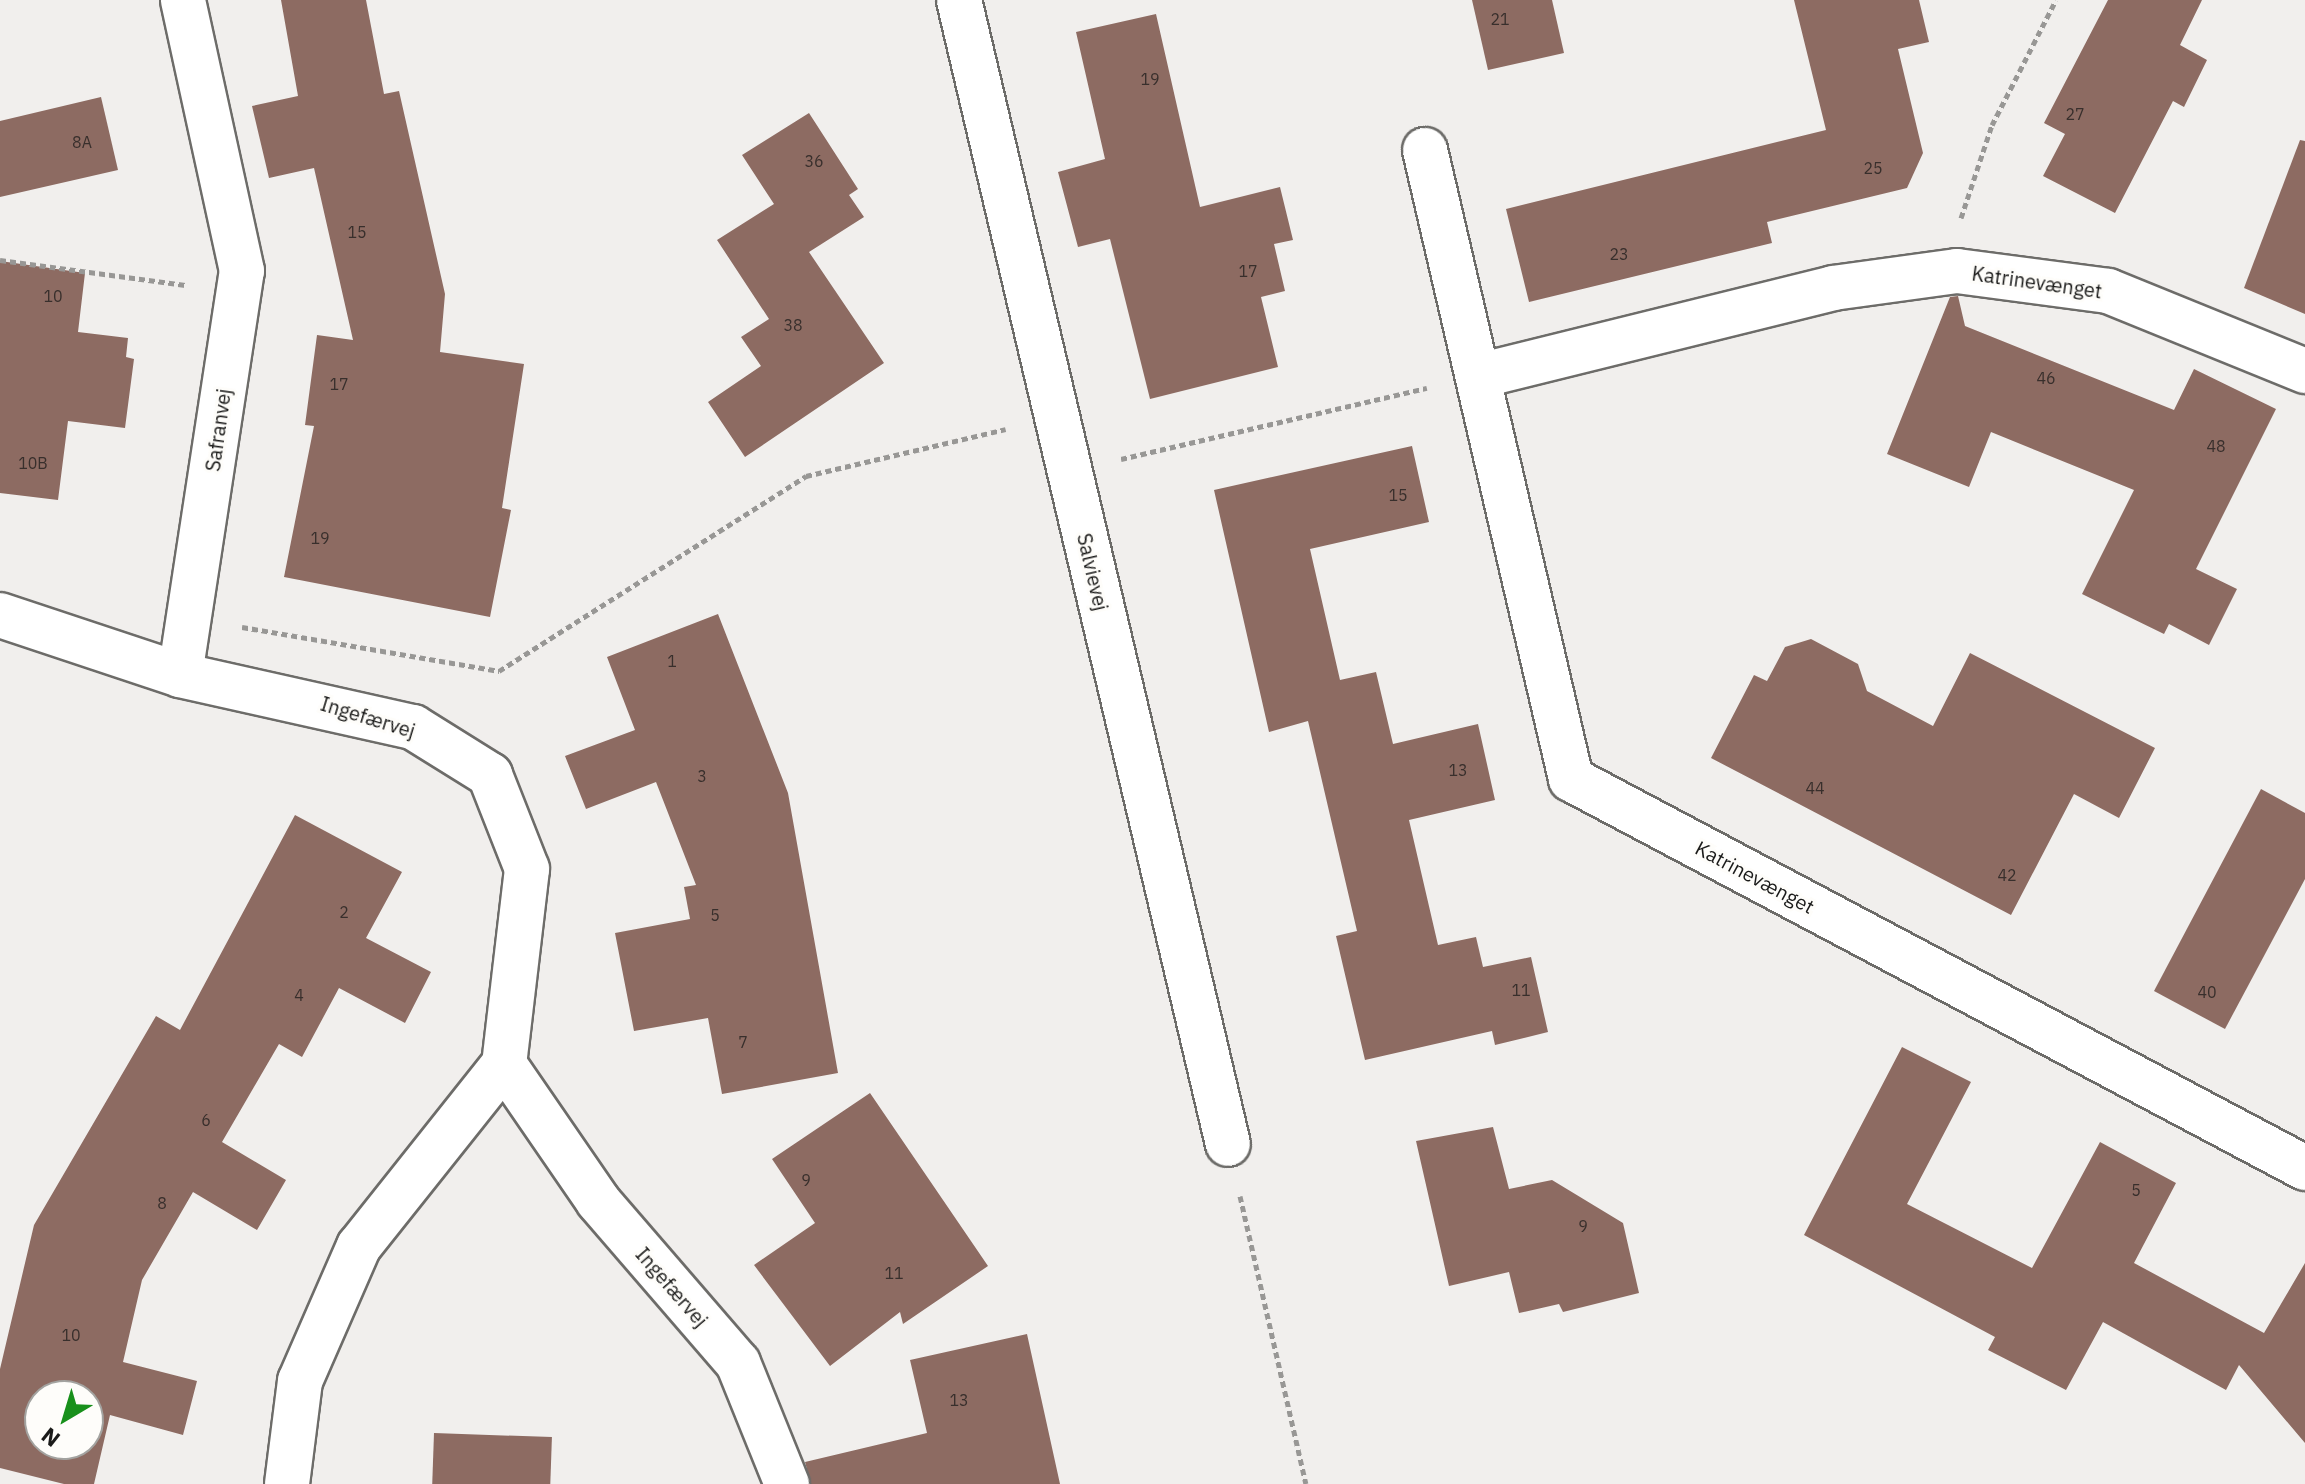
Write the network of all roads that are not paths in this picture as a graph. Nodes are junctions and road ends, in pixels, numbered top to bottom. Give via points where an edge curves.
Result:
1 (183, 0) edge
2 (959, 0) edge
3 (1425, 150) dead end
4 (2305, 371) edge
5 (1478, 376) junction
6 (0, 615) edge
7 (180, 675) junction
8 (504, 1064) junction
9 (1228, 1144) road end
10 (2305, 1168) edge
11 (287, 1484) edge
12 (787, 1484) edge

1 - 7 street, Safranvej via 242,271
2 - 9 street, Salvievej
3 - 5 street, Katrinevænget
4 - 5 street, Katrinevænget via 2108,291 1957,271 1833,288
5 - 10 street, Katrinevænget via 1571,779
6 - 7 street
7 - 8 street, Ingefærvej via 413,727 490,775 527,869
8 - 11 street via 359,1246 300,1381
8 - 12 street, Ingefærvej via 598,1201 738,1363

